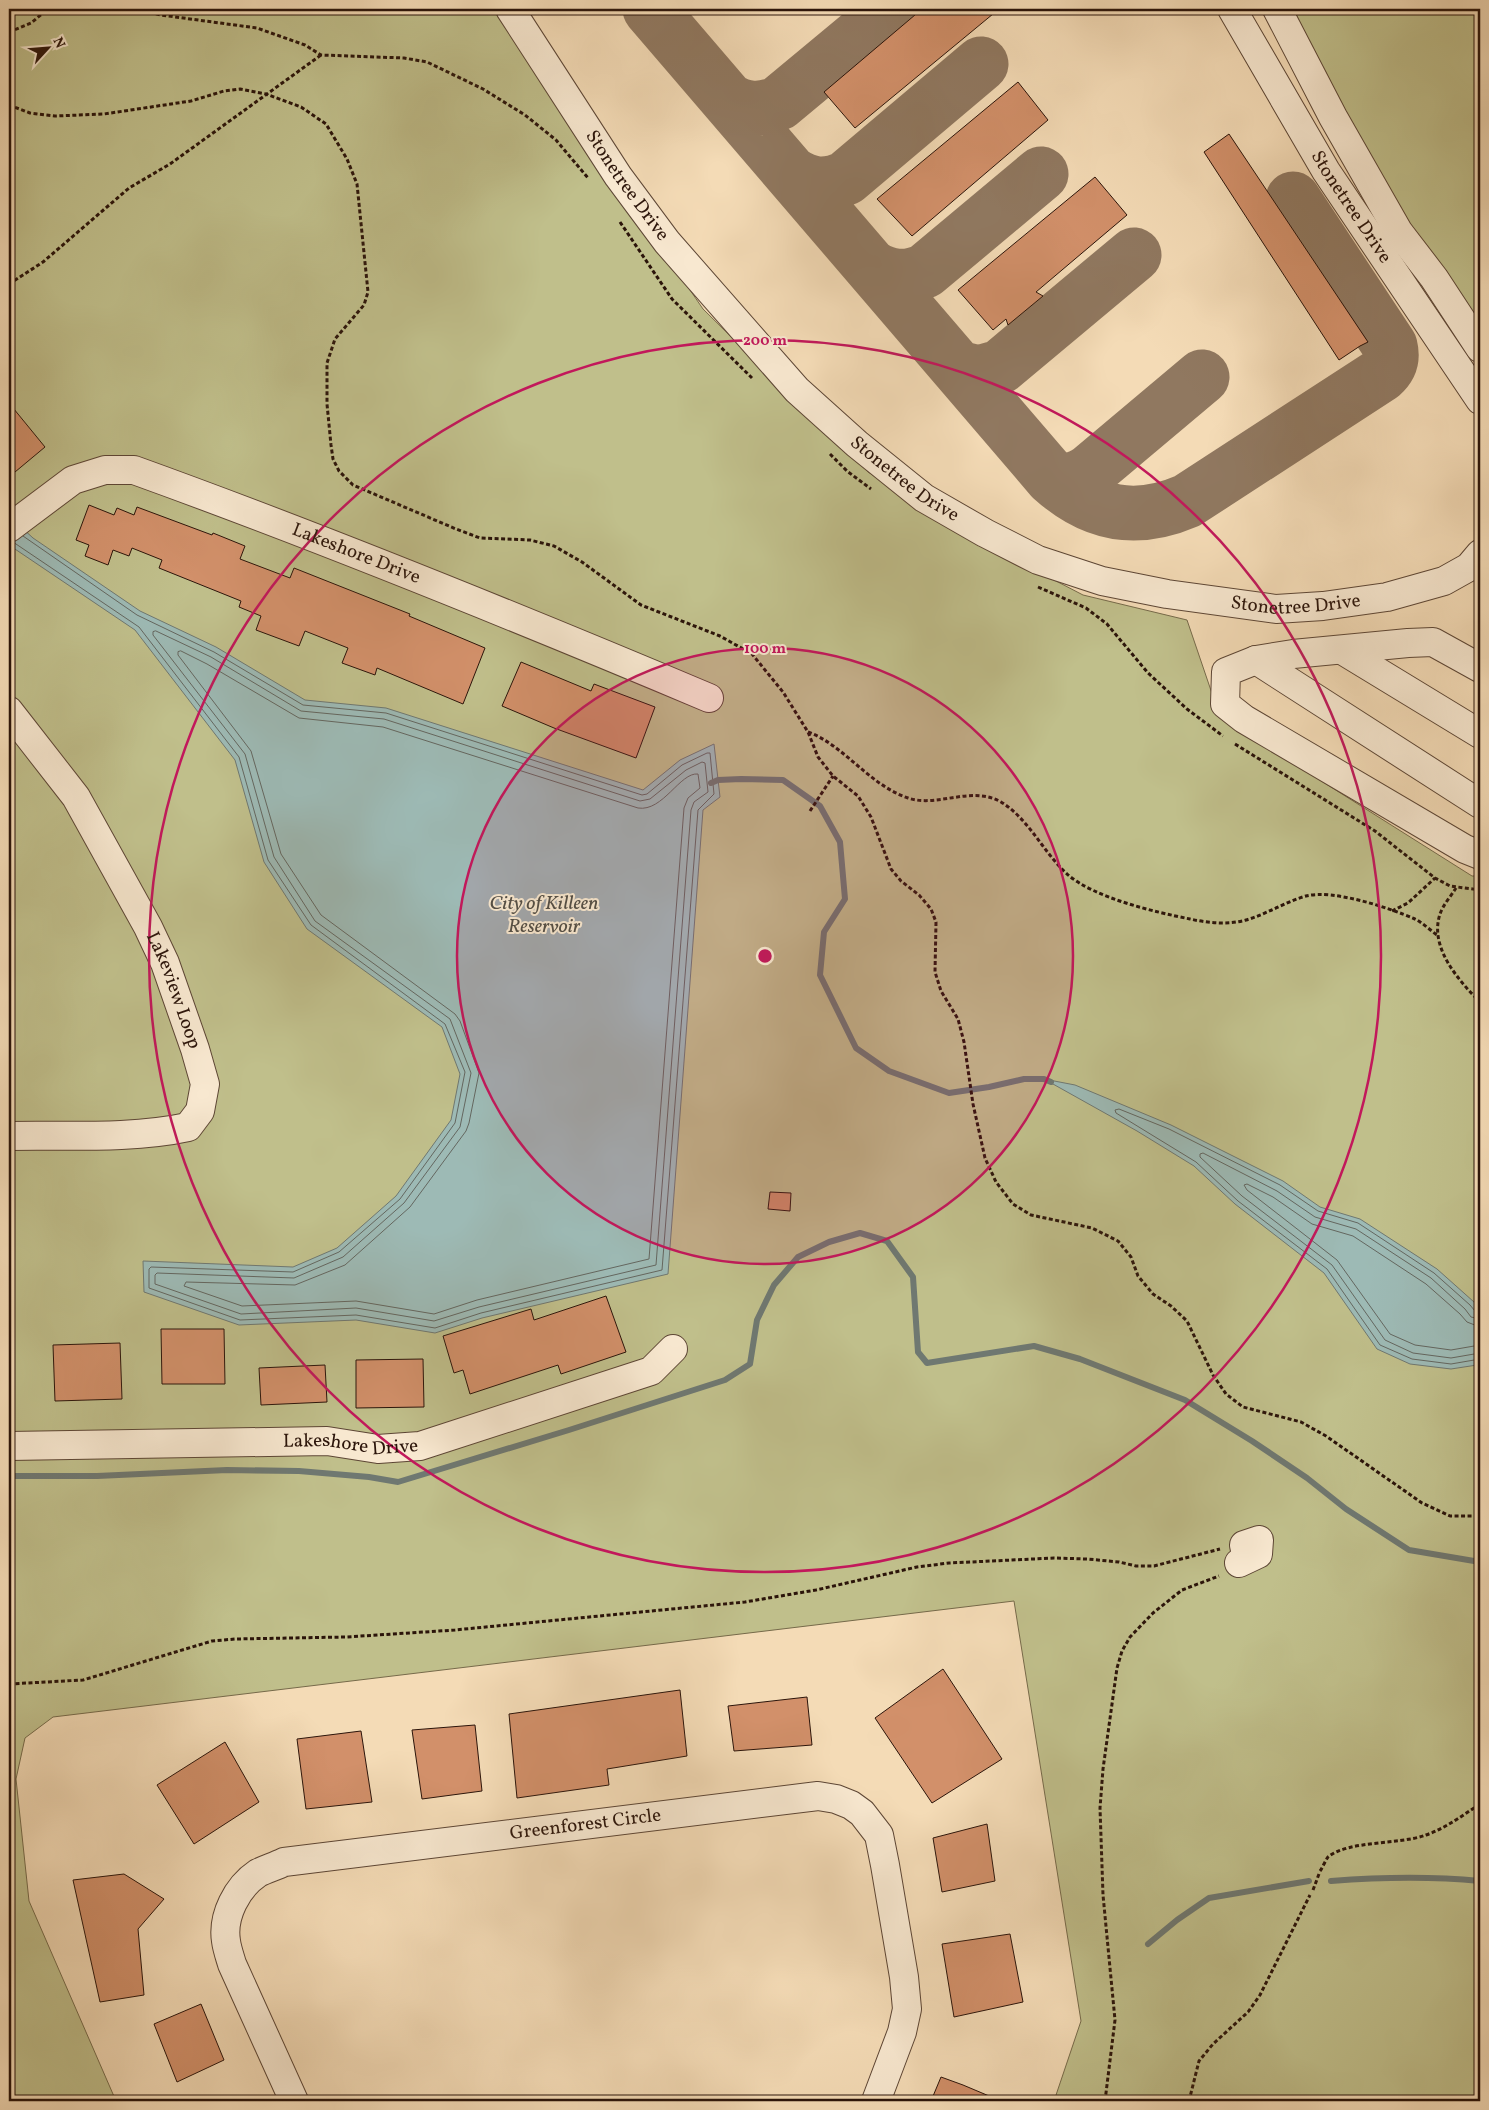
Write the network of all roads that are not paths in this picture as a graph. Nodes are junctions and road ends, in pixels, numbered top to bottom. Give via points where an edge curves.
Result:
1 (510, 9) edge
2 (1232, 9) edge
3 (1277, 9) edge
4 (1480, 348) edge
5 (1480, 400) edge
6 (17, 521) edge
7 (1480, 554) edge
8 (1342, 650) junction
9 (1256, 660) junction
10 (1480, 668) edge
11 (709, 698) dead end
12 (9, 711) edge
13 (1480, 734) edge
14 (1480, 804) edge
15 (1480, 856) edge
16 (9, 1136) edge
17 (673, 1349) dead end
18 (9, 1446) edge
19 (294, 2101) edge
20 (876, 2101) edge

1 - 7 street, Stonetree Drive via 618,176 667,242 798,390 857,444 924,498 985,533 1038,560 1102,581 1167,594 1276,608 1323,606 1387,597 1444,582 1468,567
2 - 5 street, Stonetree Drive via 1326,171
3 - 4 street via 1333,117 1394,223
6 - 11 street, Lakeshore Drive via 73,480 105,470 134,470 372,560
8 - 9 street
8 - 10 street via 1433,642
8 - 13 street
9 - 14 street
9 - 15 street via 1226,672 1225,704 1251,723
12 - 16 street, Lakeview Loop via 76,797 148,927 178,997 205,1084 200,1111 188,1127 170,1131
17 - 18 street, Lakeshore Drive via 651,1371 420,1446 378,1449 327,1441
19 - 20 street, Greenforest Circle via 232,1964 226,1940 226,1920 234,1900 258,1873 284,1862 818,1796 836,1799 862,1812 879,1835 885,1865 907,2010

